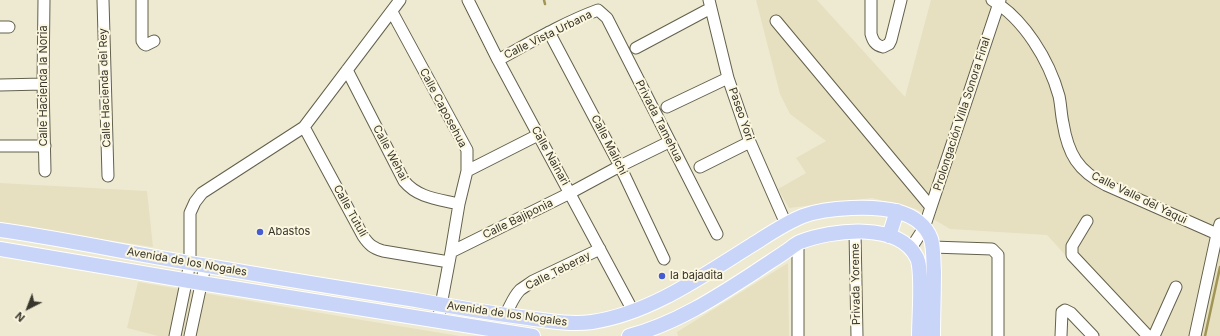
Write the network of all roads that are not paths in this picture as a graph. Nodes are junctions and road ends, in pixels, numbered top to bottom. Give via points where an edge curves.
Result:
1 (44, 0) edge
2 (103, 0) edge
3 (142, 0) edge
4 (400, 0) edge
5 (468, 0) edge
6 (871, 0) edge
7 (901, 0) edge
8 (997, 1) edge
9 (710, 4) edge
10 (598, 10) joint
11 (392, 12) junction
12 (776, 22) dead end
13 (549, 32) junction
14 (154, 41) dead end
15 (636, 48) dead end
16 (498, 60) junction
17 (348, 70) junction
18 (728, 78) junction
19 (43, 84) junction
20 (0, 85) edge
21 (667, 107) dead end
22 (304, 127) junction
23 (538, 135) junction
24 (669, 142) junction
25 (750, 142) junction
26 (0, 146) edge
27 (44, 146) junction
28 (620, 166) junction
29 (700, 167) dead end
30 (467, 170) junction
31 (45, 171) dead end
32 (108, 176) dead end
33 (570, 193) junction
34 (459, 204) junction
35 (931, 207) junction
36 (897, 211) junction
37 (1087, 221) dead end
38 (786, 224) junction
39 (924, 228) junction
40 (1218, 229) edge
41 (0, 230) edge
42 (855, 232) junction
43 (717, 234) dead end
44 (889, 236) junction
45 (798, 243) junction
46 (932, 247) junction
47 (911, 248) junction
48 (0, 249) edge
49 (600, 249) junction
50 (450, 257) junction
51 (664, 259) dead end
52 (190, 263) junction
53 (205, 266) junction
54 (186, 281) junction
55 (201, 283) junction
56 (1176, 287) dead end
57 (441, 305) junction
58 (633, 311) junction
59 (505, 315) junction
60 (438, 320) junction
61 (644, 334) edge
62 (175, 336) edge
63 (190, 336) edge
64 (533, 336) edge
65 (629, 336) edge
66 (798, 336) edge
67 (857, 336) edge
68 (919, 336) edge
69 (933, 336) edge
70 (998, 336) edge
71 (1061, 336) edge
72 (1093, 336) edge
73 (1148, 336) edge
74 (1154, 336) edge
75 (1195, 336) edge

1 - 19 street, Calle Hacienda la Noria
2 - 32 street, Calle Hacienda del Rey
3 - 14 street via 142,41 146,45
4 - 11 street
5 - 16 street, Calle Nainari
6 - 7 street via 872,39 875,44 883,47 891,40
8 - 35 street, Prolongación Villa Sonora Final
8 - 40 street, Calle Valle del Yaqui via 1030,35 1048,67 1059,97 1068,147 1086,173 1106,185
9 - 15 street
9 - 18 street, Paseo Yori
10 - 13 street, Calle Vista Urbana
10 - 24 street, Privada Tamehua via 607,18
11 - 17 street
11 - 30 street, Calle Caposehua via 467,150
12 - 35 street
13 - 16 street, Calle Vista Urbana
13 - 28 street, Calle Malichi
16 - 23 street, Calle Nainari
17 - 22 street
17 - 34 street, Calle Wehai via 404,181 419,194
18 - 21 street
18 - 25 street, Paseo Yori
19 - 20 street
19 - 27 street, Calle Hacienda la Noria
22 - 50 street, Calle Tutuli via 370,245 384,251
22 - 52 street via 202,193 194,202 190,213
23 - 30 street
23 - 33 street, Calle Nainari
24 - 28 street, Calle Bajiponia
24 - 43 street, Privada Tamehua
25 - 29 street
25 - 38 street, Paseo Yori
26 - 27 street
27 - 31 street, Calle Hacienda la Noria
28 - 33 street, Calle Bajiponia
28 - 51 street, Calle Malichi
30 - 34 street, Calle Caposehua
33 - 49 street, Calle Nainari
33 - 50 street, Calle Bajiponia
34 - 50 street, Calle Caposehua
35 - 39 street, Prolongación Villa Sonora Final
36 - 38 main road, Avenida de los Nogales via 843,208 805,215
36 - 39 main road, Avenida de los Nogales via 912,216
36 - 44 main road
37 - 73 street via 1072,246 1072,255
38 - 58 main road, Avenida de los Nogales via 688,285
39 - 46 main road, Avenida de los Nogales via 931,239
39 - 47 street, Prolongación Villa Sonora Final
40 - 75 street
41 - 52 main road, Avenida de los Nogales
42 - 44 main road
42 - 45 main road via 828,234
42 - 67 street, Privada Yoreme
44 - 47 main road
45 - 61 main road via 698,308
45 - 66 street
46 - 69 main road, Avenida de los Nogales
46 - 70 street via 996,251
47 - 68 main road via 919,268
48 - 54 main road, Avenida de los Nogales
49 - 58 street, Calle Nainari
49 - 59 street, Calle Teberay via 527,285 514,298
50 - 57 street, Calle Caposehua
52 - 53 main road, Avenida de los Nogales
52 - 54 street
53 - 55 street
53 - 57 main road, Avenida de los Nogales
54 - 55 main road, Avenida de los Nogales
54 - 62 street
55 - 60 main road, Avenida de los Nogales
55 - 63 street
56 - 74 street
57 - 59 main road, Avenida de los Nogales
57 - 60 street, Calle Caposehua
58 - 59 main road, Avenida de los Nogales via 591,322 576,323 558,323
60 - 64 main road, Avenida de los Nogales
61 - 65 main road
71 - 72 street via 1062,312 1065,310

